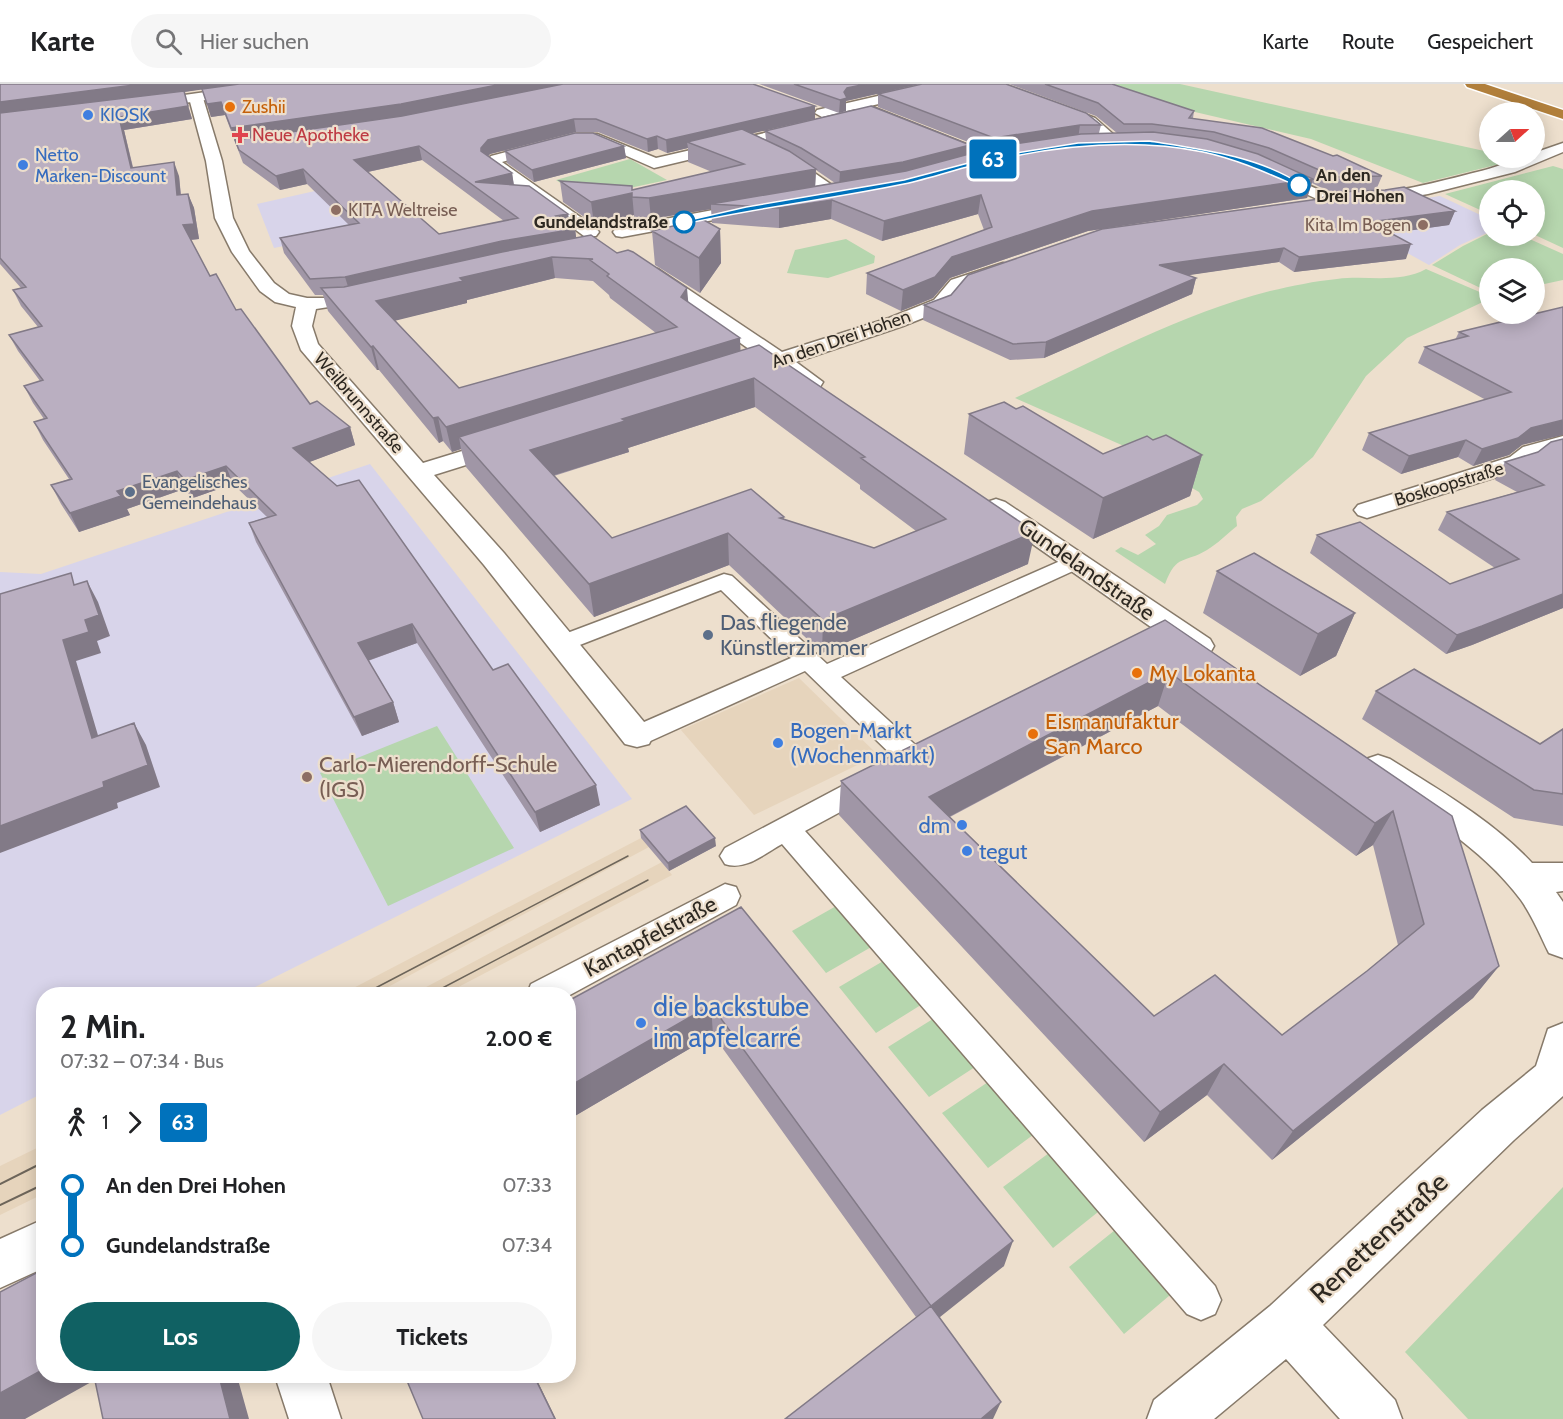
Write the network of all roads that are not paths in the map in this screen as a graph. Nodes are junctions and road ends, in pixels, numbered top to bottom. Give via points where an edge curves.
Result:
1 (291, 84) edge
2 (947, 84) edge
3 (991, 84) edge
4 (1472, 84) edge
5 (1501, 84) edge
6 (196, 98) junction
7 (1563, 101) edge
8 (856, 105) junction
9 (126, 106) edge
10 (873, 111) junction
11 (1563, 115) edge
12 (838, 119) junction
13 (746, 142) junction
14 (1096, 144) edge
15 (1563, 147) edge
16 (969, 165) edge
17 (1259, 167) edge
18 (815, 197) edge
19 (1328, 199) junction
20 (771, 204) edge
21 (1302, 207) edge
22 (632, 253) junction
23 (1021, 262) edge
24 (350, 300) edge
25 (308, 304) junction
26 (779, 360) junction
27 (744, 371) edge
28 (828, 393) edge
29 (521, 441) edge
30 (1563, 443) edge
31 (419, 472) junction
32 (975, 492) edge
33 (1367, 510) dead end
34 (1076, 561) junction
35 (1174, 630) junction
36 (1149, 642) edge
37 (562, 643) junction
38 (1220, 661) edge
39 (816, 668) junction
40 (637, 736) joint
41 (1362, 756) edge
42 (786, 829) junction
43 (735, 856) dead end
44 (1563, 877) edge
45 (1526, 878) junction
46 (725, 896) dead end
47 (1563, 942) edge
48 (556, 987) edge
49 (1563, 1042) edge
50 (36, 1247) edge
51 (0, 1264) edge
52 (1201, 1300) dead end
53 (1288, 1324) junction
54 (303, 1383) edge
55 (315, 1419) edge
56 (1173, 1419) edge
57 (1376, 1419) edge

1 - 6 street
2 - 8 street
3 - 14 street via 1090,121 1120,142
4 - 11 highway
5 - 7 highway
6 - 9 street
6 - 25 street via 217,150 224,218 241,252 267,288
8 - 10 street
8 - 12 street via 817,111
10 - 12 street
10 - 16 street via 997,158
12 - 13 street
13 - 18 street via 843,193
13 - 22 street via 654,163 597,138 576,138 493,163 583,237
15 - 19 street via 1509,170 1466,180 1380,197
17 - 19 street
19 - 21 street
20 - 22 street via 684,222
22 - 26 street
23 - 26 street, An den Drei Hohen via 958,284 941,304 932,308
24 - 25 street
25 - 31 street, Weilbrunnstraße via 302,326 308,346
26 - 27 street, An den Drei Hohen
26 - 28 street
29 - 31 street
30 - 33 street, Boskoopstraße via 1532,452 1519,462
31 - 37 street, Weilbrunnstraße
32 - 34 street, Gundelandstraße
34 - 35 street, Gundelandstraße
34 - 39 street
35 - 36 street
35 - 38 street, Gundelandstraße
37 - 39 street via 724,581
37 - 40 street, Weilbrunnstraße
39 - 40 street
39 - 42 street via 923,754
41 - 45 street via 1458,819
42 - 43 street
42 - 52 street
44 - 45 street
45 - 47 street
46 - 48 street, Kantapfelstraße
49 - 53 street, Renettenstraße via 1554,1077
50 - 51 street
53 - 56 street, Renettenstraße
53 - 57 street
54 - 55 street

